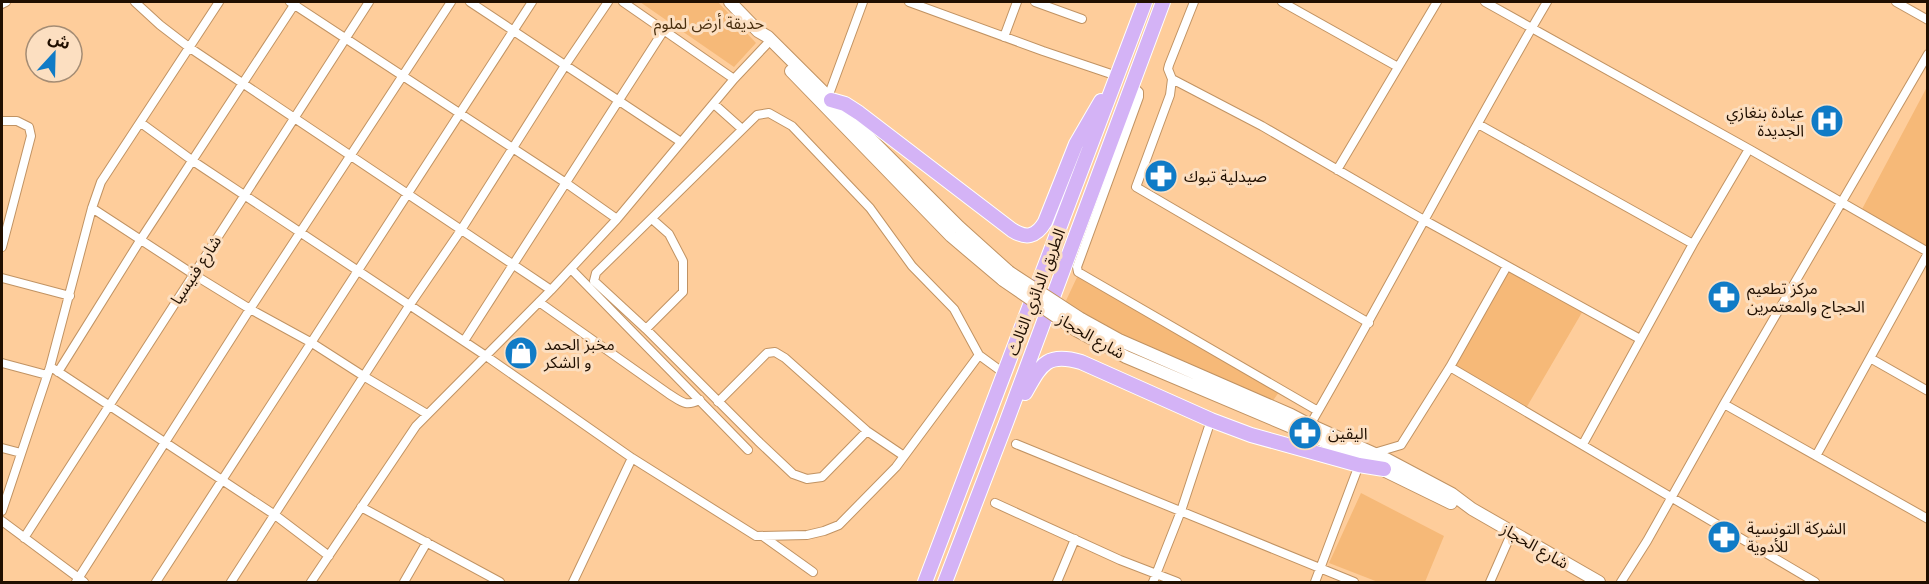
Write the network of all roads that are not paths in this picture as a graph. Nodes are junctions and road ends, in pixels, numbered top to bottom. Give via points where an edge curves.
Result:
1 (6, 2) edge
2 (135, 2) edge
3 (219, 2) edge
4 (293, 2) edge
5 (369, 2) edge
6 (451, 2) edge
7 (470, 2) edge
8 (532, 2) edge
9 (608, 2) edge
10 (623, 2) edge
11 (730, 2) edge
12 (863, 2) edge
13 (909, 2) edge
14 (1017, 2) edge
15 (1035, 2) edge
16 (1145, 2) edge
17 (1163, 2) edge
18 (1194, 2) edge
19 (1282, 2) edge
20 (1437, 2) edge
21 (1485, 2) edge
22 (1547, 2) edge
23 (1896, 2) edge
24 (2, 4) edge
25 (1082, 19) dead end
26 (1928, 20) edge
27 (1532, 29) junction
28 (513, 30) junction
29 (664, 30) junction
30 (758, 31) junction
31 (1004, 37) junction
32 (345, 38) junction
33 (766, 45) junction
34 (190, 48) junction
35 (1928, 54) edge
36 (566, 64) junction
37 (1398, 68) junction
38 (403, 76) junction
39 (734, 79) junction
40 (1172, 79) junction
41 (1115, 81) junction
42 (243, 83) junction
43 (1132, 85) junction
44 (829, 98) junction
45 (620, 100) junction
46 (714, 104) junction
47 (461, 113) junction
48 (294, 118) junction
49 (2, 121) edge
50 (141, 123) junction
51 (1478, 124) junction
52 (742, 129) junction
53 (681, 142) junction
54 (513, 148) junction
55 (1749, 149) junction
56 (352, 155) junction
57 (193, 161) junction
58 (1337, 170) junction
59 (566, 183) junction
60 (408, 194) junction
61 (245, 196) junction
62 (1841, 202) junction
63 (92, 208) junction
64 (617, 219) junction
65 (651, 219) junction
66 (1424, 220) junction
67 (461, 230) junction
68 (300, 233) junction
69 (141, 239) junction
70 (1693, 244) junction
71 (2, 248) edge
72 (1928, 253) edge
73 (513, 264) junction
74 (1508, 266) junction
75 (571, 268) junction
76 (358, 271) junction
77 (193, 274) junction
78 (1006, 276) junction
79 (2, 278) edge
80 (551, 290) junction
81 (69, 296) junction
82 (539, 302) junction
83 (409, 306) junction
84 (250, 309) junction
85 (1369, 323) junction
86 (1078, 325) junction
87 (646, 329) junction
88 (1640, 339) junction
89 (464, 341) junction
90 (312, 343) junction
91 (979, 355) junction
92 (486, 356) junction
93 (1870, 358) junction
94 (2, 363) edge
95 (1450, 367) junction
96 (52, 371) junction
97 (1005, 374) junction
98 (364, 377) junction
99 (1928, 391) edge
100 (700, 400) junction
101 (718, 402) junction
102 (1724, 404) junction
103 (110, 405) junction
104 (1318, 411) junction
105 (427, 414) junction
106 (1211, 420) junction
107 (1006, 423) junction
108 (1310, 425) junction
109 (867, 431) junction
110 (165, 443) junction
111 (1016, 444) dead end
112 (1583, 444) junction
113 (2, 448) edge
114 (748, 450) dead end
115 (21, 453) junction
116 (1373, 453) junction
117 (904, 456) junction
118 (1816, 456) junction
119 (632, 458) junction
120 (1359, 465) junction
121 (1384, 469) junction
122 (223, 481) junction
123 (1671, 497) junction
124 (995, 502) dead end
125 (362, 507) junction
126 (1472, 509) junction
127 (2, 511) edge
128 (1181, 512) junction
129 (275, 515) junction
130 (1928, 519) edge
131 (2, 521) edge
132 (1512, 532) junction
133 (764, 537) junction
134 (24, 538) junction
135 (1075, 539) junction
136 (428, 542) junction
137 (329, 556) junction
138 (1321, 568) junction
139 (813, 572) dead end
140 (1154, 578) edge
141 (79, 581) edge
142 (156, 582) edge
143 (231, 582) edge
144 (311, 582) edge
145 (405, 582) edge
146 (500, 582) edge
147 (573, 582) edge
148 (924, 582) edge
149 (945, 582) edge
150 (1057, 582) edge
151 (1177, 582) edge
152 (1315, 582) edge
153 (1354, 582) edge
154 (1490, 582) edge
155 (1599, 582) edge
156 (1621, 582) edge
157 (1815, 582) edge

1 - 24 street
2 - 34 street
3 - 34 street
4 - 32 street
4 - 42 street
5 - 32 street, شارع فنيسيا
6 - 38 street
7 - 28 street
8 - 28 street
9 - 36 street
10 - 29 street
11 - 30 main road, شارع الحجاز
12 - 44 street
13 - 31 street
14 - 31 street
15 - 25 street
16 - 41 highway, الطريق الدائري الثالث
17 - 43 highway, الطريق الدائري الثالث
18 - 40 street via 1170,61
19 - 37 street
20 - 37 street
21 - 27 street
22 - 27 street
23 - 26 street
27 - 51 street
27 - 55 street
28 - 36 street
28 - 47 street
29 - 39 street
29 - 45 street
30 - 33 main road, شارع الحجاز
30 - 44 main road, شارع الحجاز
31 - 41 street
32 - 38 street
32 - 48 street, شارع فنيسيا
33 - 39 street
33 - 78 main road, شارع الحجاز via 951,236
34 - 42 street
34 - 50 street
35 - 62 street
36 - 45 street
36 - 54 street
37 - 58 street
38 - 47 street
38 - 56 street
39 - 46 street
40 - 58 street
40 - 85 street via 1167,104 1136,187
41 - 44 highway via 1076,144 1041,229 1028,236 1012,230 858,112
41 - 97 highway, الطريق الدائري الثالث
42 - 48 street
42 - 57 street
43 - 104 street via 1139,97 1078,272
43 - 107 highway, الطريق الدائري الثالث
44 - 78 main road, شارع الحجاز
45 - 53 street
45 - 59 street
46 - 52 street
46 - 53 street
47 - 54 street
47 - 60 street
48 - 56 street
48 - 61 street, شارع فنيسيا
49 - 71 street via 17,120 29,127 30,136
50 - 57 street
50 - 63 street via 101,182
51 - 66 street
51 - 70 street
52 - 65 street
52 - 91 street via 757,115 769,113 792,126 870,208 912,266 954,309
53 - 64 street
54 - 59 street
54 - 67 street
55 - 62 street
55 - 70 street
56 - 60 street
56 - 68 street
57 - 61 street
57 - 69 street
58 - 66 street
59 - 64 street
59 - 73 street
60 - 67 street
60 - 76 street
61 - 68 street
61 - 77 street, شارع فنيسيا
62 - 72 street
62 - 102 street
63 - 69 street
63 - 81 street
64 - 75 street
65 - 87 street via 669,234 683,261 684,287 680,297
65 - 87 street via 593,278
66 - 74 street
66 - 85 street
67 - 73 street
67 - 83 street
68 - 76 street
68 - 84 street
69 - 77 street
69 - 96 street
70 - 88 street
72 - 93 street
73 - 80 street
73 - 89 street
74 - 88 street
74 - 95 street
75 - 80 street
75 - 100 street
76 - 83 street
76 - 90 street
77 - 84 street
77 - 103 street, شارع فنيسيا
78 - 86 main road, شارع الحجاز, bridge
79 - 81 street
80 - 82 street
81 - 96 street
82 - 92 street
82 - 100 street via 685,404
83 - 89 street
83 - 98 street
84 - 90 street
84 - 110 street
85 - 104 street
86 - 108 main road, شارع الحجاز
86 - 121 main road, شارع الحجاز via 1126,357
87 - 101 street
88 - 112 street
89 - 92 street
90 - 98 street
90 - 122 street
91 - 97 street
91 - 117 street
92 - 105 street
92 - 119 street
93 - 99 street
93 - 118 street
94 - 96 street
95 - 112 street
95 - 116 street via 1401,445
96 - 103 street
96 - 115 street
97 - 148 highway, الطريق الدائري الثالث
98 - 105 street
98 - 129 street
100 - 114 street
101 - 109 street via 793,474 807,479 822,477
101 - 109 street via 767,353 775,352
102 - 118 street
102 - 123 street
103 - 110 street
103 - 134 street, شارع فنيسيا
104 - 108 street
105 - 125 street via 408,435
106 - 107 highway via 1065,357 1051,359 1039,369
106 - 120 highway
106 - 128 street
107 - 149 highway, الطريق الدائري الثالث
108 - 116 main road, شارع الحجاز
109 - 117 street
110 - 122 street
110 - 141 street
111 - 128 street
112 - 123 street
113 - 115 street
115 - 127 street
116 - 126 main road, شارع الحجاز via 1452,494
117 - 133 street via 839,525 807,535
118 - 130 street
119 - 133 street via 751,534
119 - 147 street
120 - 121 highway
120 - 138 street
121 - 126 main road, شارع الحجاز via 1458,506
122 - 129 street
122 - 142 street
123 - 156 street
123 - 157 street
124 - 135 street
125 - 136 street
125 - 137 street
126 - 132 main road, شارع الحجاز
128 - 138 street
128 - 140 street
129 - 137 street
129 - 143 street
131 - 134 street
132 - 154 street
132 - 155 main road, شارع الحجاز
133 - 139 street
134 - 141 street
135 - 140 street
135 - 150 street
136 - 145 street
136 - 146 street
137 - 144 street
138 - 152 street
138 - 153 street
140 - 151 street

